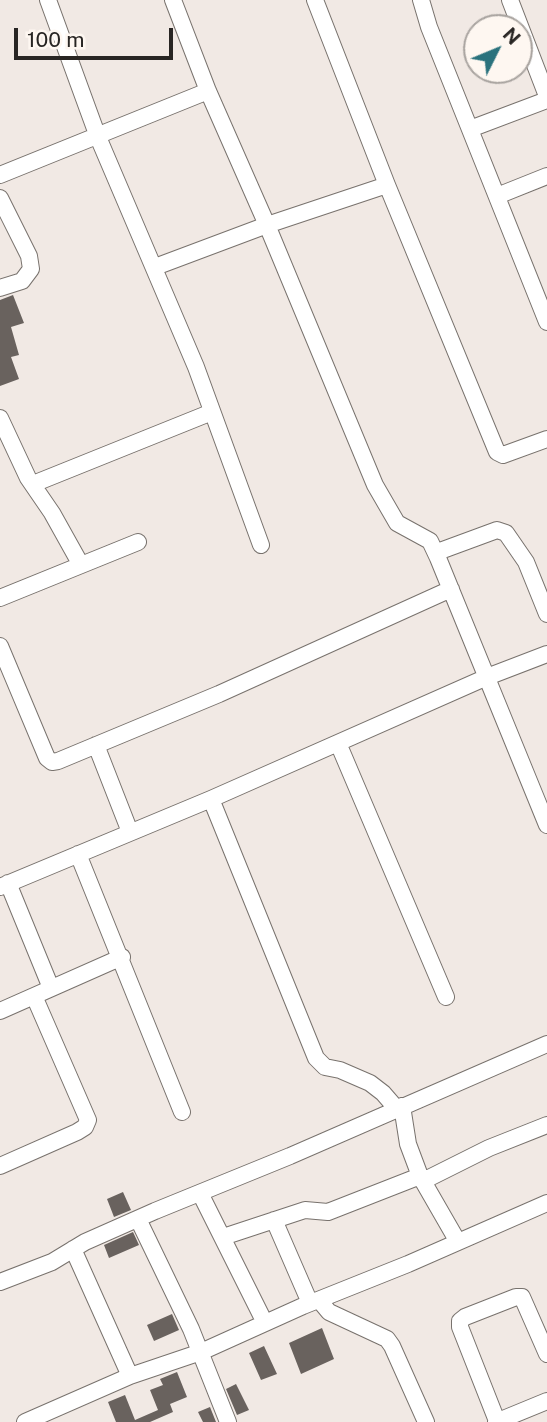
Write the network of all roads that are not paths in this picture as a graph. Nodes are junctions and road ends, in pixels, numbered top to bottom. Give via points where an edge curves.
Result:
1 (48, 0) edge
2 (173, 0) edge
3 (315, 0) edge
4 (421, 0) edge
5 (510, 0) edge
6 (208, 91) junction
7 (547, 98) edge
8 (470, 129) junction
9 (98, 137) junction
10 (0, 175) edge
11 (547, 176) edge
12 (387, 185) junction
13 (497, 196) junction
14 (0, 198) edge
15 (268, 225) junction
16 (155, 267) junction
17 (0, 288) edge
18 (547, 322) edge
19 (212, 412) junction
20 (0, 418) edge
21 (547, 439) edge
22 (33, 484) junction
23 (138, 542) dead end
24 (261, 545) dead end
25 (438, 558) junction
26 (81, 565) junction
27 (451, 589) junction
28 (0, 598) edge
29 (547, 614) edge
30 (0, 646) edge
31 (547, 654) edge
32 (487, 677) junction
33 (338, 743) junction
34 (96, 745) junction
35 (212, 799) junction
36 (547, 825) edge
37 (130, 832) junction
38 (78, 854) junction
39 (4, 885) edge
40 (122, 957) junction
41 (51, 988) junction
42 (34, 996) junction
43 (446, 997) dead end
44 (0, 1011) edge
45 (547, 1044) edge
46 (399, 1107) junction
47 (182, 1112) dead end
48 (547, 1125) edge
49 (0, 1166) edge
50 (421, 1178) junction
51 (200, 1193) junction
52 (547, 1203) edge
53 (138, 1219) junction
54 (274, 1220) junction
55 (223, 1237) junction
56 (458, 1242) junction
57 (73, 1249) junction
58 (0, 1282) edge
59 (314, 1301) junction
60 (265, 1323) junction
61 (201, 1352) junction
62 (547, 1354) edge
63 (130, 1376) junction
64 (547, 1401) edge
65 (25, 1422) edge
66 (228, 1422) edge
67 (426, 1422) edge
68 (497, 1422) edge

1 - 9 street
2 - 6 street
3 - 12 street
4 - 8 street
5 - 7 street
6 - 9 street
6 - 15 street
7 - 8 street
8 - 13 street
9 - 10 street
9 - 16 street
11 - 13 street
12 - 15 street
12 - 21 street via 497,452 503,456
13 - 18 street
14 - 17 street via 31,269 22,281
15 - 16 street
15 - 25 street via 389,513 397,523 430,541
16 - 19 street
19 - 22 street
19 - 24 street
20 - 22 street
22 - 26 street
23 - 26 street
25 - 27 street
25 - 29 street via 447,547 497,530 506,533 526,562
26 - 28 street
27 - 32 street
27 - 34 street
30 - 34 street via 47,758 58,761
31 - 32 street
32 - 33 street
32 - 36 street
33 - 35 street
33 - 43 street
34 - 37 street
35 - 37 street
35 - 46 street via 316,1058 325,1067 370,1083
37 - 38 street
38 - 39 street
38 - 40 street
39 - 41 street
40 - 41 street
40 - 47 street
41 - 42 street
42 - 44 street
42 - 49 street via 88,1119 77,1132
45 - 46 street
46 - 50 street
46 - 51 street
48 - 50 street
50 - 54 street via 328,1212 305,1210
50 - 56 street
51 - 53 street
51 - 55 street
52 - 56 street
53 - 57 street
53 - 61 street
54 - 55 street
54 - 59 street
55 - 60 street
56 - 59 street
57 - 58 street
57 - 63 street
59 - 60 street
59 - 67 street via 387,1339
60 - 61 street
61 - 63 street
61 - 66 street
62 - 68 street via 522,1297 460,1321
63 - 65 street
64 - 68 street

